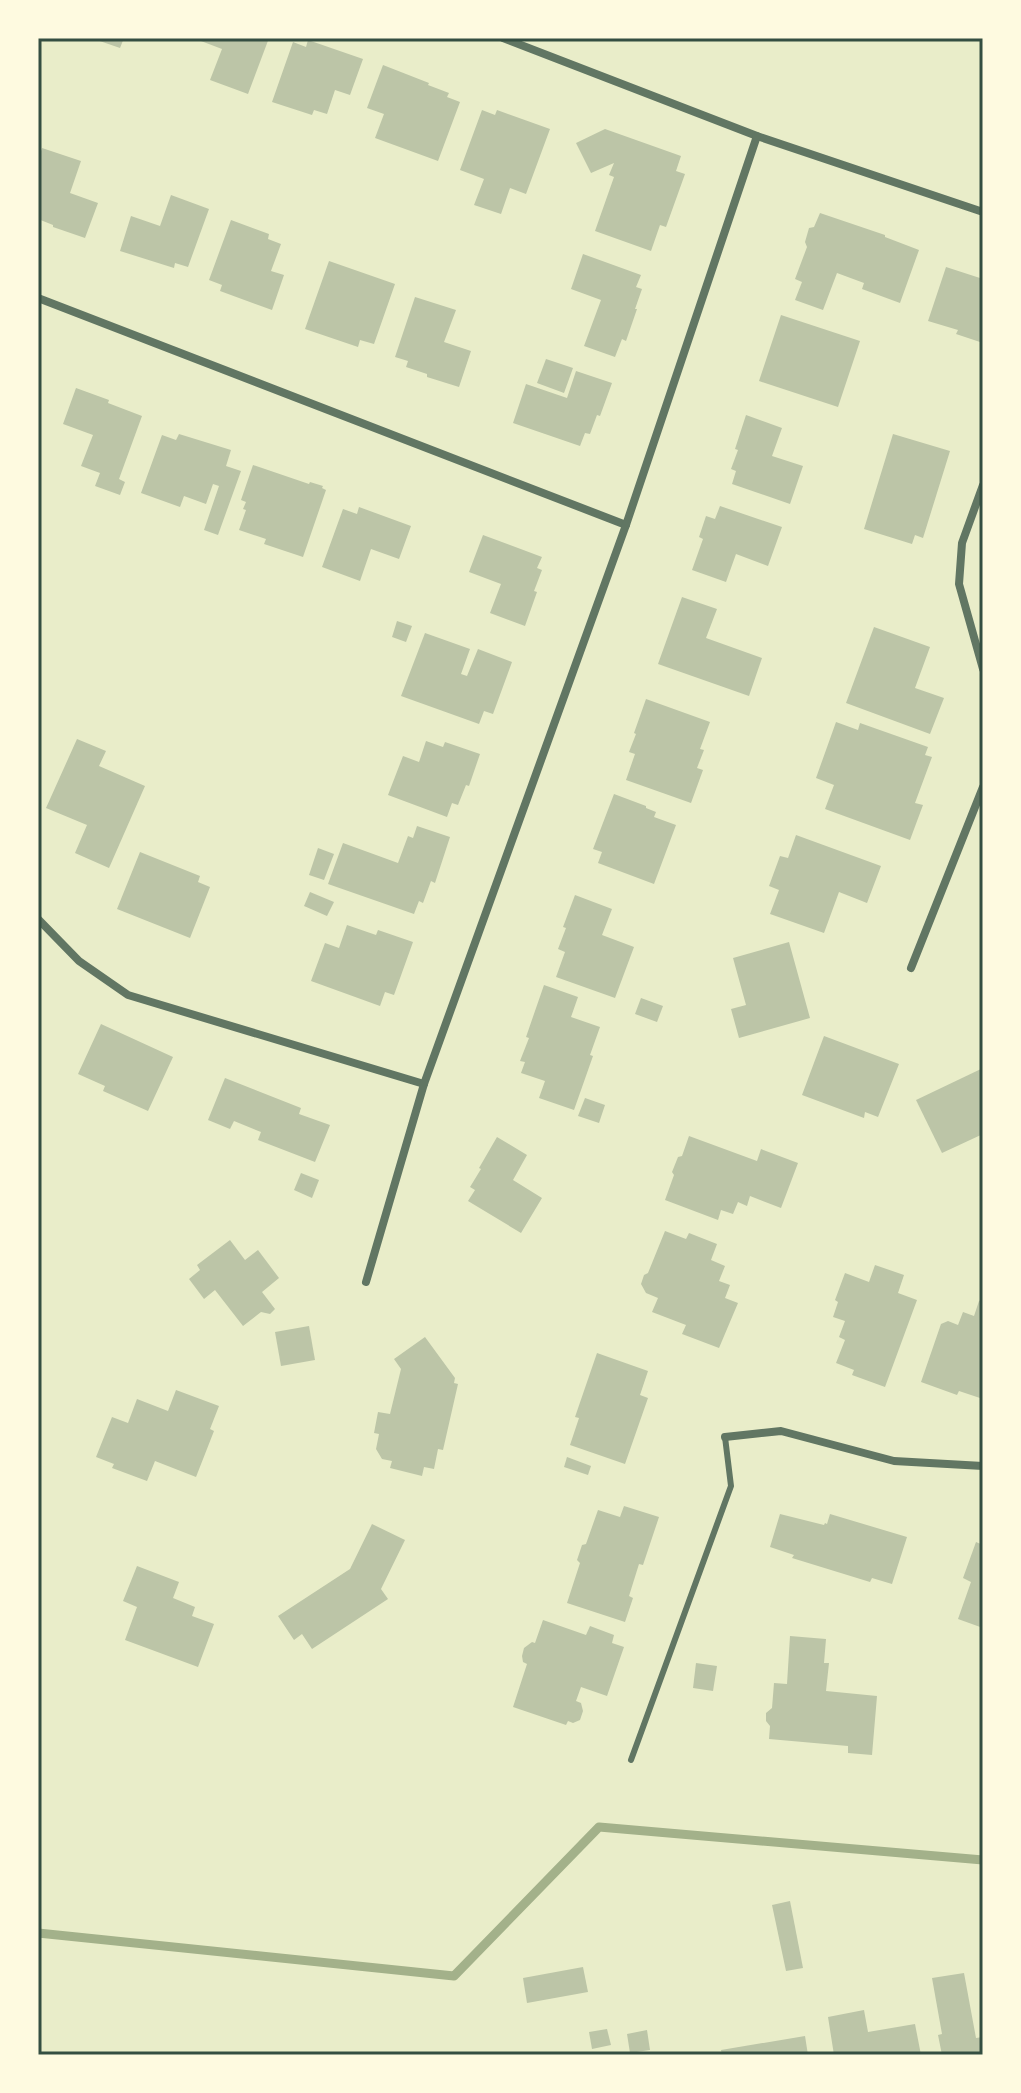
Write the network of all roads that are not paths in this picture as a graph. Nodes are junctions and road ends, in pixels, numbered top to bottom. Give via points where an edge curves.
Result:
1 (503, 38) edge
2 (757, 136) junction
3 (983, 212) edge
4 (38, 298) edge
5 (983, 485) edge
6 (626, 525) junction
7 (983, 669) edge
8 (983, 787) edge
9 (38, 919) edge
10 (911, 968) dead end
11 (424, 1084) junction
12 (366, 1282) dead end
13 (725, 1437) joint
14 (983, 1466) edge
15 (631, 1760) dead end

1 - 2 street
2 - 3 street
2 - 6 street
4 - 6 street
5 - 7 street via 962,543 959,584
6 - 11 street
8 - 10 street
9 - 11 street via 79,961 128,995
11 - 12 street
13 - 14 street via 781,1431 894,1461
13 - 15 lane via 731,1486

